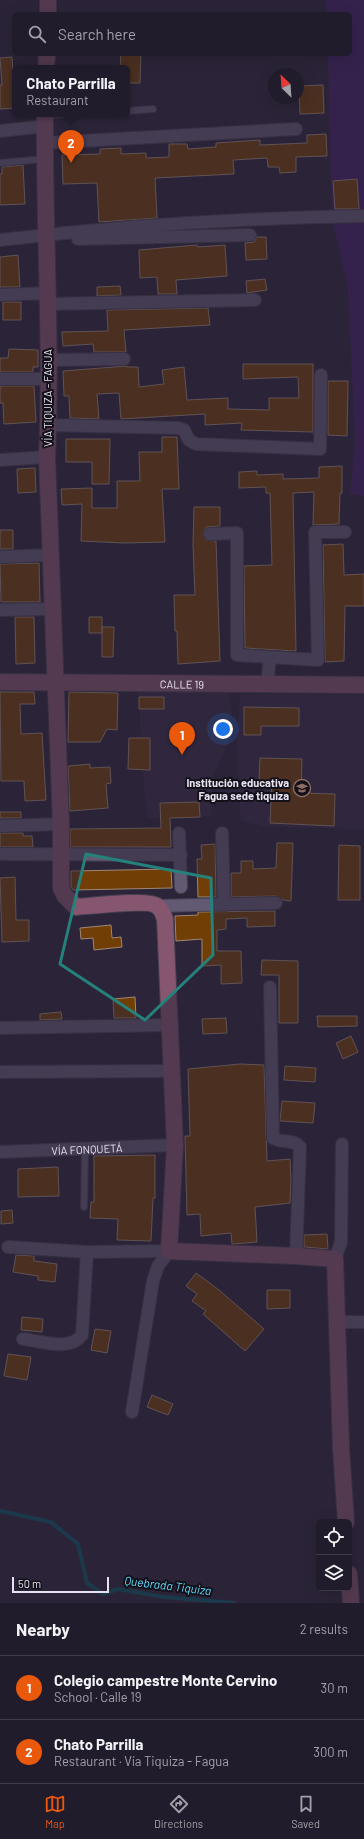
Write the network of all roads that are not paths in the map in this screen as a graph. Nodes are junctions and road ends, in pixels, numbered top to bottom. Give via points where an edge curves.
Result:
1 (48, 0) edge
2 (48, 12) edge
3 (153, 109) dead end
4 (130, 111) edge
5 (45, 118) edge
6 (296, 129) dead end
7 (0, 131) edge
8 (45, 143) junction
9 (45, 159) junction
10 (0, 162) edge
11 (364, 216) edge
12 (250, 235) dead end
13 (45, 237) junction
14 (0, 240) edge
15 (0, 295) edge
16 (47, 298) junction
17 (255, 300) dead end
18 (124, 359) dead end
19 (48, 360) junction
20 (321, 375) dead end
21 (0, 379) edge
22 (48, 379) junction
23 (48, 425) junction
24 (47, 457) junction
25 (0, 460) edge
26 (345, 532) dead end
27 (210, 534) dead end
28 (50, 555) junction
29 (0, 557) edge
30 (52, 609) junction
31 (0, 610) edge
32 (270, 657) junction
33 (0, 682) edge
34 (56, 682) junction
35 (267, 684) junction
36 (364, 685) edge
37 (61, 824) junction
38 (0, 826) edge
39 (179, 833) dead end
40 (222, 833) dead end
41 (0, 854) edge
42 (61, 855) junction
43 (181, 855) junction
44 (181, 887) dead end
45 (276, 903) dead end
46 (224, 905) junction
47 (157, 906) junction
48 (270, 987) dead end
49 (168, 1025) junction
50 (0, 1028) edge
51 (172, 1071) junction
52 (0, 1072) edge
53 (342, 1144) dead end
54 (175, 1145) junction
55 (85, 1148) junction
56 (0, 1152) edge
57 (84, 1207) dead end
58 (8, 1247) dead end
59 (169, 1251) junction
60 (87, 1252) junction
61 (296, 1256) junction
62 (335, 1259) junction
63 (337, 1322) junction
64 (364, 1322) edge
65 (23, 1339) dead end
66 (132, 1412) dead end
67 (346, 1519) edge
68 (350, 1591) edge
69 (351, 1603) edge

1 - 2 street
3 - 4 lane
5 - 7 street
5 - 8 street, VÍA TIQUIZA - FAGUA
6 - 8 street
8 - 9 street, VÍA TIQUIZA - FAGUA
9 - 10 lane
9 - 13 street, VÍA TIQUIZA - FAGUA
11 - 13 street via 268,218
12 - 13 street
13 - 14 street
13 - 16 street, VÍA TIQUIZA - FAGUA
15 - 16 street
16 - 17 street
16 - 19 street, VÍA TIQUIZA - FAGUA
18 - 19 street
19 - 22 street, VÍA TIQUIZA - FAGUA
20 - 23 street via 320,449 196,444 189,440 184,430 178,428
21 - 22 street
22 - 23 street, VÍA TIQUIZA - FAGUA
23 - 24 street, VÍA TIQUIZA - FAGUA
24 - 25 street
24 - 28 street, VÍA TIQUIZA - FAGUA
26 - 32 street via 315,532 318,660
27 - 32 street via 236,533 237,655
28 - 29 street
28 - 30 street, VÍA TIQUIZA - FAGUA
30 - 31 street
30 - 34 street, VÍA TIQUIZA - FAGUA
32 - 35 street
33 - 34 street, CALLE 19
34 - 35 street, CALLE 19
34 - 37 street, VÍA TIQUIZA - FAGUA
35 - 36 street, CALLE 19
37 - 38 street
37 - 42 street, VÍA TIQUIZA - FAGUA
39 - 43 street
40 - 46 street
41 - 42 street
42 - 43 street
42 - 47 street, VÍA TIQUIZA - FAGUA via 61,888 64,896 76,907 145,902
43 - 44 street
45 - 46 street
46 - 47 street
47 - 49 street via 165,919
48 - 61 street via 273,1138 292,1142 300,1147
49 - 50 street
49 - 51 street
51 - 52 street
51 - 54 street
53 - 62 street via 341,1242
54 - 55 street, VÍA FONQUETÁ
54 - 59 street
55 - 56 street, VÍA FONQUETÁ
55 - 57 lane
58 - 60 street
59 - 60 street
59 - 61 street
59 - 66 street via 158,1266 152,1281
60 - 65 street via 82,1335 78,1341 66,1345
61 - 62 street
62 - 63 street
63 - 64 street
63 - 67 street
68 - 69 street

